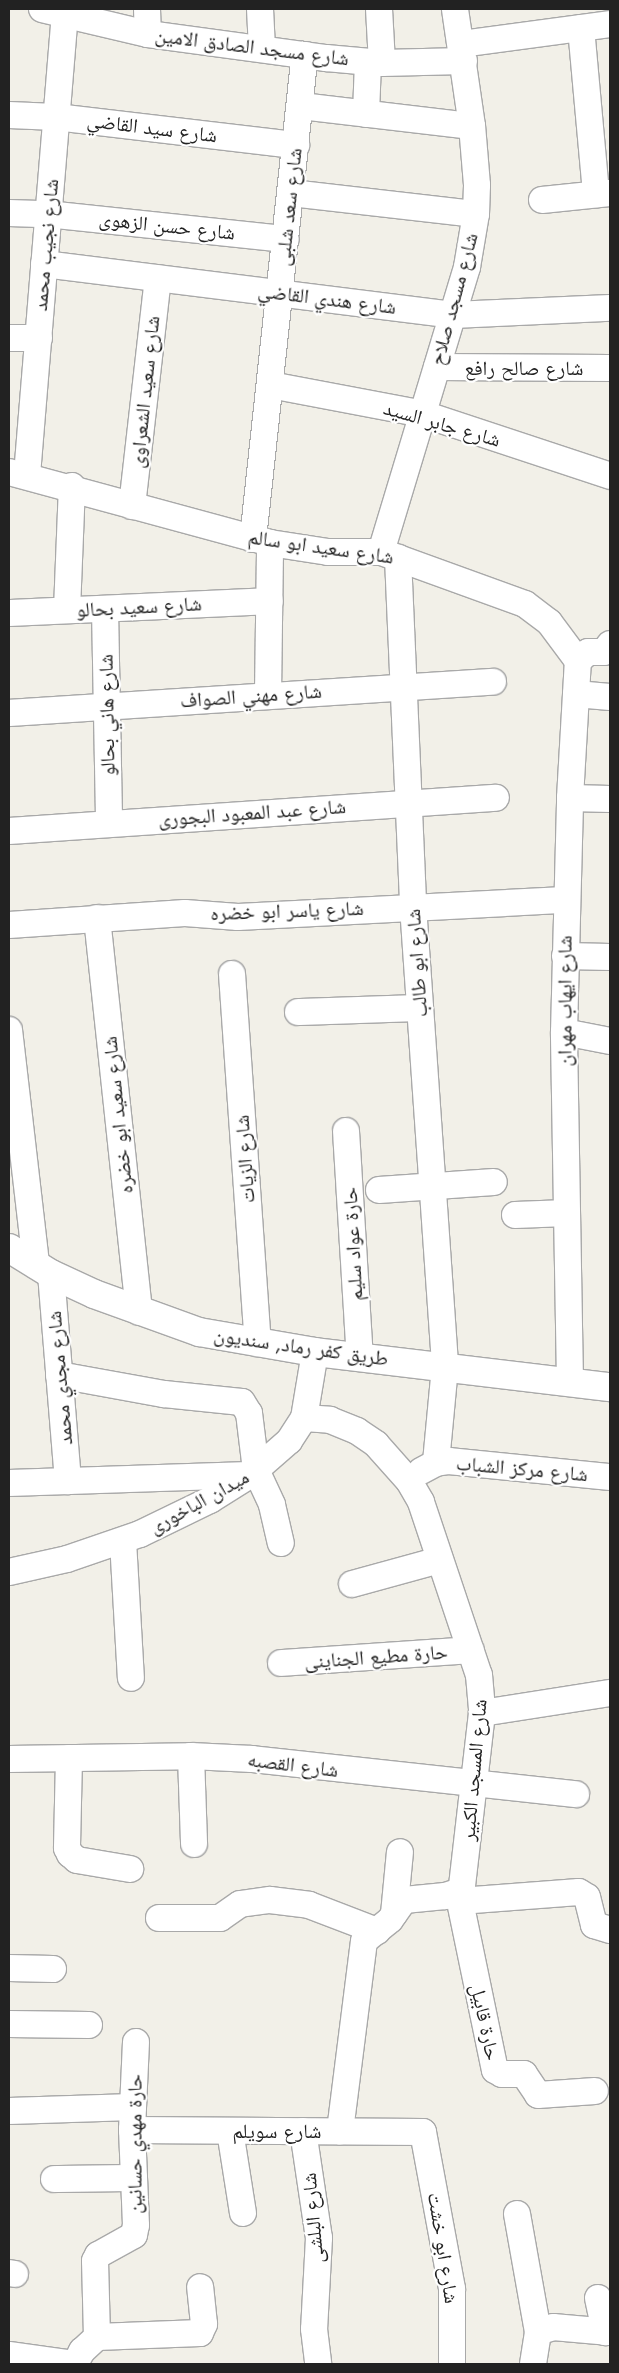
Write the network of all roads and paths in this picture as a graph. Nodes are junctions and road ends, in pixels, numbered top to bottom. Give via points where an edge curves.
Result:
1 (260, 9) edge
2 (379, 9) edge
3 (455, 9) edge
4 (53, 11) edge
5 (148, 21) edge
6 (610, 24) edge
7 (581, 28) junction
8 (262, 49) junction
9 (463, 53) junction
10 (305, 55) junction
11 (375, 62) junction
12 (301, 106) junction
13 (366, 114) junction
14 (9, 115) edge
15 (56, 117) junction
16 (472, 126) junction
17 (296, 145) junction
18 (291, 193) junction
19 (603, 193) edge
20 (542, 200) dead end
21 (9, 213) edge
22 (47, 214) junction
23 (476, 214) junction
24 (286, 239) junction
25 (44, 264) junction
26 (158, 278) junction
27 (280, 294) junction
28 (610, 308) edge
29 (452, 315) junction
30 (9, 338) edge
31 (39, 338) junction
32 (437, 367) junction
33 (610, 368) edge
34 (270, 385) junction
35 (422, 414) junction
36 (18, 474) edge
37 (610, 476) edge
38 (72, 486) junction
39 (132, 506) junction
40 (262, 541) junction
41 (389, 555) junction
42 (270, 601) junction
43 (105, 609) junction
44 (67, 610) junction
45 (9, 613) edge
46 (610, 644) edge
47 (578, 661) junction
48 (493, 682) dead end
49 (404, 687) junction
50 (268, 694) junction
51 (576, 694) junction
52 (610, 696) edge
53 (107, 705) junction
54 (9, 713) edge
55 (496, 798) dead end
56 (570, 798) junction
57 (610, 800) edge
58 (409, 802) junction
59 (109, 822) junction
60 (9, 831) edge
61 (566, 900) junction
62 (414, 906) junction
63 (97, 918) junction
64 (9, 925) edge
65 (565, 956) junction
66 (610, 956) edge
67 (232, 974) dead end
68 (420, 1008) junction
69 (298, 1012) dead end
70 (9, 1030) edge
71 (564, 1032) junction
72 (610, 1041) edge
73 (346, 1131) dead end
74 (494, 1182) dead end
75 (433, 1186) junction
76 (379, 1190) dead end
77 (566, 1213) junction
78 (515, 1215) dead end
79 (9, 1248) edge
80 (44, 1270) junction
81 (140, 1312) junction
82 (258, 1343) junction
83 (315, 1352) junction
84 (360, 1357) junction
85 (445, 1367) junction
86 (60, 1375) junction
87 (570, 1382) junction
88 (610, 1387) edge
89 (304, 1418) junction
90 (436, 1463) junction
91 (253, 1473) junction
92 (610, 1477) edge
93 (68, 1481) junction
94 (410, 1481) junction
95 (9, 1483) edge
96 (123, 1541) junction
97 (281, 1543) dead end
98 (440, 1560) junction
99 (9, 1572) edge
100 (352, 1584) dead end
101 (471, 1650) junction
102 (281, 1663) dead end
103 (132, 1678) dead end
104 (610, 1693) edge
105 (482, 1712) junction
106 (191, 1756) junction
107 (69, 1758) junction
108 (9, 1759) edge
109 (474, 1785) junction
110 (576, 1794) dead end
111 (194, 1844) dead end
112 (400, 1852) dead end
113 (130, 1869) dead end
114 (459, 1897) junction
115 (159, 1918) dead end
116 (385, 1923) junction
117 (610, 1930) edge
118 (9, 1968) edge
119 (53, 1969) dead end
120 (9, 2024) edge
121 (89, 2025) dead end
122 (136, 2042) dead end
123 (595, 2091) dead end
124 (9, 2111) edge
125 (132, 2119) junction
126 (230, 2131) junction
127 (303, 2131) junction
128 (340, 2131) junction
129 (423, 2132) joint
130 (134, 2178) junction
131 (54, 2179) dead end
132 (243, 2213) dead end
133 (517, 2214) dead end
134 (200, 2287) dead end
135 (598, 2298) dead end
136 (538, 2332) junction
137 (608, 2332) edge
138 (97, 2337) junction
139 (9, 2355) edge
140 (74, 2364) edge
141 (318, 2364) edge
142 (452, 2364) edge
143 (533, 2364) edge

1 - 8 street
2 - 11 street
3 - 9 street, شارع مسجد صلاح
4 - 5 street, شارع مسجد الصادق الامين
4 - 15 street, شارع نجيب محمد
5 - 8 street, شارع مسجد الصادق الامين
6 - 7 street, شارع مسجد الصادق الامين
7 - 9 street, شارع مسجد الصادق الامين
7 - 19 street
8 - 10 street, شارع مسجد الصادق الامين
9 - 11 street, شارع مسجد الصادق الامين
9 - 16 street, شارع مسجد صلاح
10 - 11 street, شارع مسجد الصادق الامين
10 - 12 street, شارع سعد شلبى
11 - 13 street
12 - 13 street
12 - 17 street, شارع سعد شلبى
13 - 16 street
14 - 15 street, شارع سيد القاضي
15 - 17 street, شارع سيد القاضي
15 - 22 street, شارع نجيب محمد
16 - 23 street, شارع مسجد صلاح
17 - 18 street, شارع سعد شلبى
18 - 23 street
18 - 24 street, شارع سعد شلبى
19 - 20 street
21 - 22 street, شارع حسن الزهوى
22 - 24 street, شارع حسن الزهوى
22 - 25 street, شارع نجيب محمد
23 - 29 street, شارع مسجد صلاح via 467,267
24 - 27 street, شارع سعد شلبى
25 - 26 street, شارع هندي القاضي
25 - 31 street, شارع نجيب محمد
26 - 27 street, شارع هندي القاضي
26 - 39 street, شارع سعيد الشعراوى
27 - 29 street, شارع هندي القاضي
27 - 34 street, شارع سعد شلبى
28 - 29 street, شارع هندي القاضي
29 - 32 street, شارع مسجد صلاح
30 - 31 street
31 - 36 street, شارع نجيب محمد
32 - 33 street, شارع صالح رافع
32 - 35 street, شارع مسجد صلاح
34 - 35 street, شارع جابر السيد
34 - 40 street, شارع سعد شلبى
35 - 37 street, شارع جابر السيد
35 - 41 street, شارع مسجد صلاح
36 - 38 street, شارع سعيد ابو سالم
38 - 39 street, شارع سعيد ابو سالم
38 - 44 street
39 - 40 street, شارع سعيد ابو سالم
40 - 41 street, شارع سعيد ابو سالم via 328,552
40 - 42 street, شارع سعد شلبى
41 - 47 street, شارع سعيد ابو سالم via 525,604 549,622
41 - 49 street, شارع ابو طالب
42 - 43 street, شارع سعيد بحالو
42 - 50 street, شارع سعد شلبى
43 - 44 street, شارع سعيد بحالو
43 - 53 street, شارع هاني بحالو
44 - 45 street, شارع سعيد بحالو
46 - 47 street via 604,652 588,652
47 - 51 street, شارع ايهاب مهران
48 - 49 street, شارع مهني الصواف
49 - 50 street, شارع مهني الصواف
49 - 58 street, شارع ابو طالب
50 - 53 street, شارع مهني الصواف
51 - 52 street
51 - 56 street, شارع ايهاب مهران
53 - 54 street, شارع مهني الصواف
53 - 59 street, شارع هاني بحالو
55 - 58 street, شارع عبد المعبود البجورى
56 - 57 street
56 - 61 street, شارع ايهاب مهران
58 - 59 street, شارع عبد المعبود البجورى
58 - 62 street, شارع ابو طالب
59 - 60 street, شارع عبد المعبود البجورى
61 - 62 street, شارع ياسر ابو خضره
61 - 65 street, شارع ايهاب مهران
62 - 63 street, شارع ياسر ابو خضره via 238,917 186,913
62 - 68 street, شارع ابو طالب
63 - 64 street, شارع ياسر ابو خضره
63 - 81 street, شارع سعيد ابو خضره
65 - 66 street
65 - 71 street, شارع ايهاب مهران
67 - 82 street, شارع الزيات
68 - 69 street
68 - 75 street, شارع ابو طالب
70 - 80 street, شارع مجدي محمد
71 - 72 street
71 - 77 street, شارع ايهاب مهران
73 - 84 street, حارة عواد سليم
74 - 75 street
75 - 76 street
75 - 85 street, شارع ابو طالب
77 - 78 street
77 - 87 street, شارع ايهاب مهران
79 - 80 street, طريق كفر رماد, سنديون
80 - 81 street, طريق كفر رماد, سنديون
80 - 86 street, شارع مجدي محمد
81 - 82 street, طريق كفر رماد, سنديون via 199,1332
82 - 83 street, طريق كفر رماد, سنديون
83 - 84 street, طريق كفر رماد, سنديون
83 - 89 street, ميدان الباخورى
84 - 85 street, طريق كفر رماد, سنديون
85 - 87 street, طريق كفر رماد, سنديون
85 - 90 street, شارع ابو طالب
86 - 91 street via 164,1394 242,1402 249,1413
86 - 93 street, شارع مجدي محمد
87 - 88 street, طريق كفر رماد, سنديون
89 - 91 street, ميدان الباخورى via 288,1441
89 - 94 street, شارع المسجد الكبير via 330,1420 357,1431 376,1444
90 - 92 street, شارع مركز الشباب
90 - 94 street, شارع مركز الشباب
91 - 93 street
91 - 96 street, ميدان الباخورى via 176,1518
91 - 97 street via 272,1505
93 - 95 street
94 - 98 street, شارع المسجد الكبير via 421,1502
96 - 99 street, ميدان الباخورى
96 - 103 street
98 - 100 street
98 - 101 street, شارع المسجد الكبير
101 - 102 street, حارة مطيع الجناينى
101 - 105 street, شارع المسجد الكبير via 479,1675
104 - 105 street
105 - 109 street, شارع المسجد الكبير
106 - 107 street, شارع القصبه
106 - 109 street, شارع القصبه via 252,1759
106 - 111 street
107 - 108 street, شارع القصبه
107 - 113 street via 67,1848 70,1854 77,1860
109 - 110 street, شارع القصبه
109 - 114 street, شارع المسجد الكبير via 464,1879
112 - 116 street
114 - 116 street via 404,1900
114 - 117 street via 579,1892 586,1897 594,1925
114 - 123 street, حارة قابيل via 495,2070 502,2074 524,2074 538,2095
115 - 116 street via 220,1918 240,1904 270,1900 308,1905
116 - 128 street via 369,1934 361,1955
118 - 119 street
120 - 121 street
122 - 125 street, حارة مهدي حسانين
124 - 125 street, شارع سويلم
125 - 126 street, شارع سويلم
125 - 130 street, حارة مهدي حسانين
126 - 127 street, شارع سويلم
126 - 132 street
127 - 128 street, شارع سويلم
127 - 141 street, شارع البلشى via 319,2238 314,2314
128 - 129 street, شارع سويلم
129 - 142 street, شارع ابو خشت via 452,2288
130 - 131 street
130 - 138 street, حارة مهدي حسانين via 134,2235 98,2255 95,2261
133 - 136 street
134 - 138 street via 204,2324 200,2333
135 - 137 street
136 - 137 street via 553,2327
136 - 143 street
138 - 140 street
139 - 140 street

